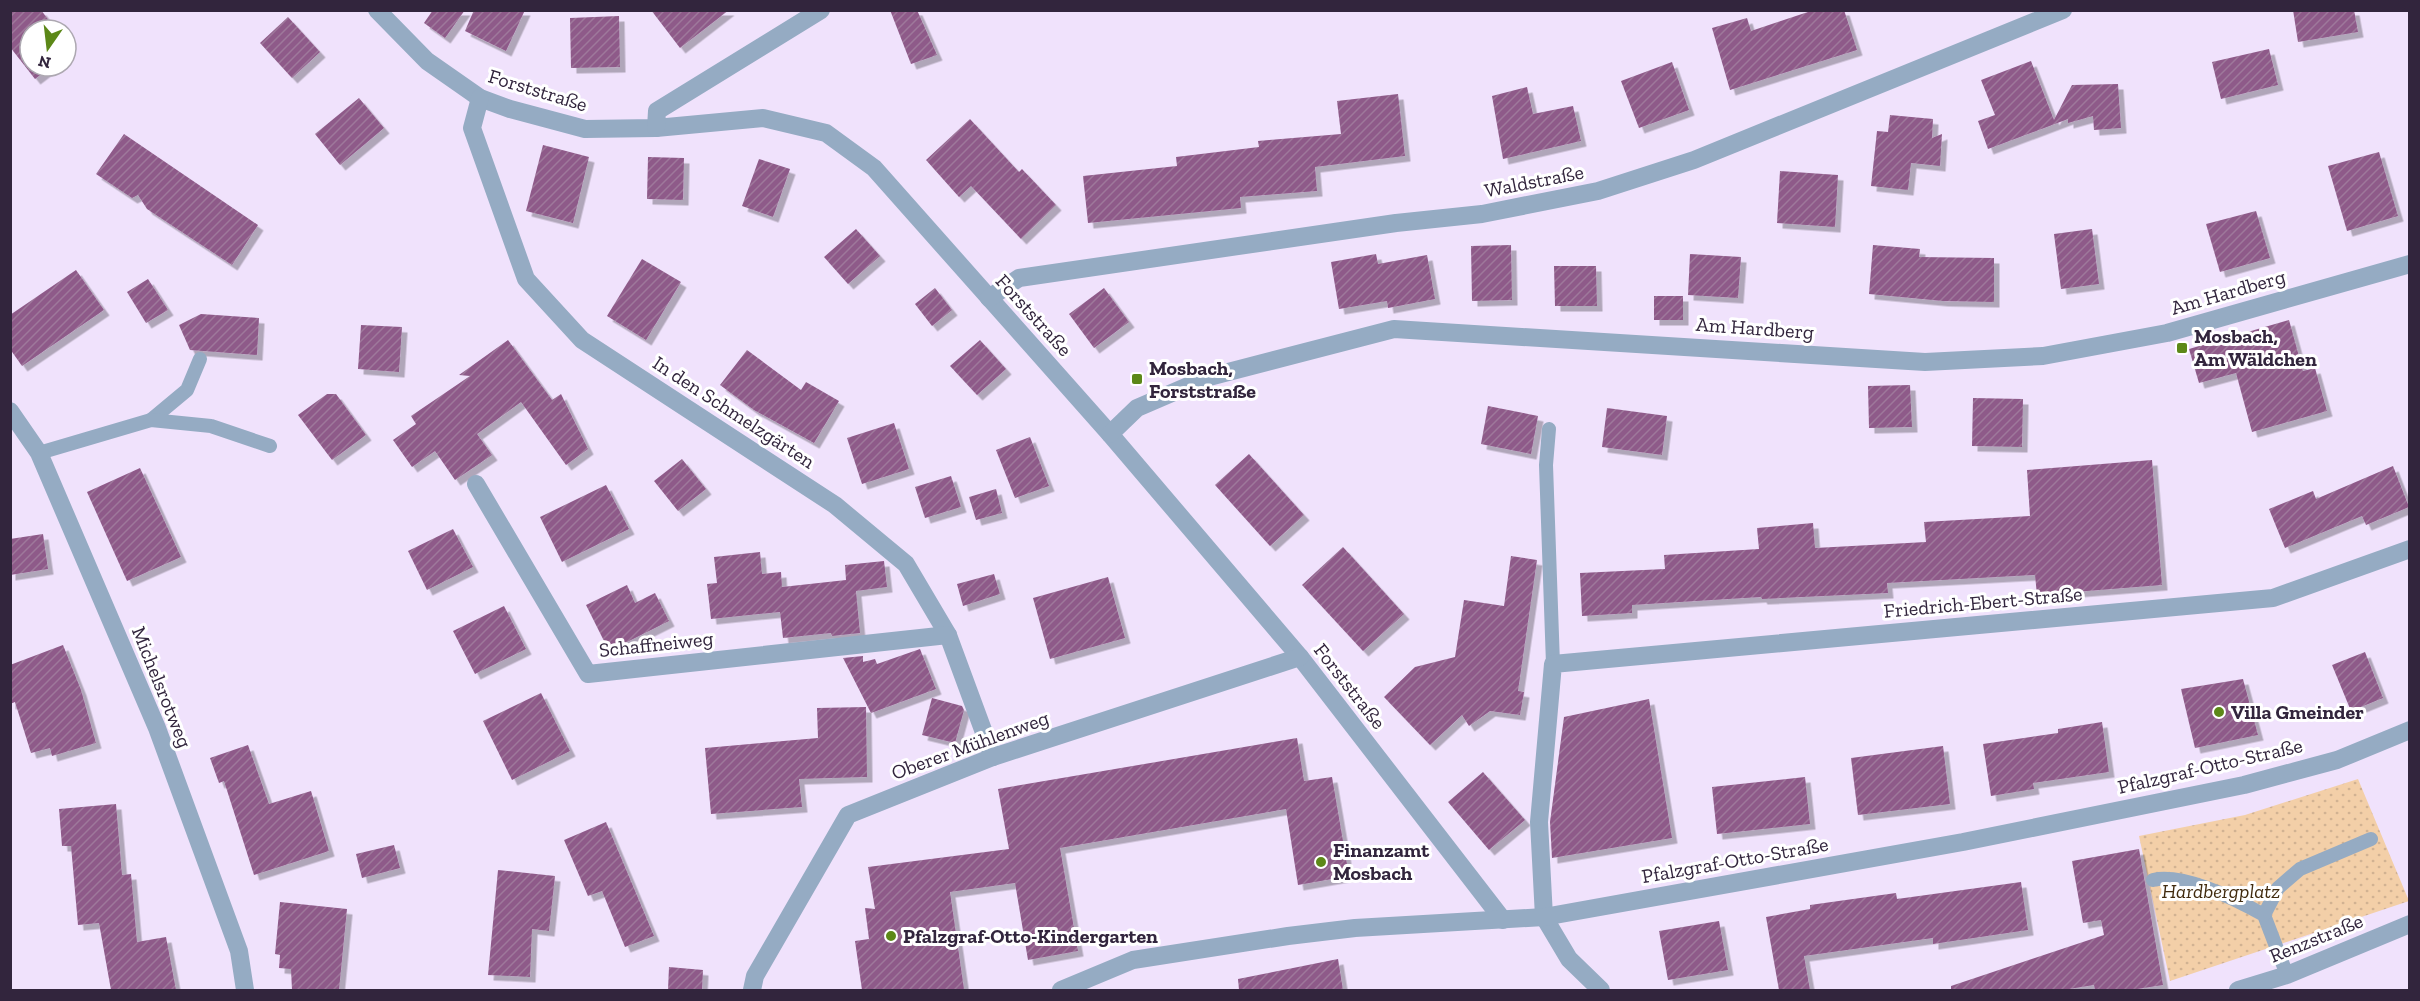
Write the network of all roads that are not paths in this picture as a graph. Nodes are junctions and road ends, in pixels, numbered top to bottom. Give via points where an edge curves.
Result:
1 (377, 10) edge
2 (821, 10) edge
3 (2063, 10) edge
4 (480, 98) junction
5 (656, 128) junction
6 (2409, 264) edge
7 (989, 298) junction
8 (200, 359) dead end
9 (10, 411) edge
10 (151, 420) junction
11 (1549, 429) dead end
12 (1110, 434) junction
13 (270, 446) dead end
14 (39, 453) junction
15 (476, 484) dead end
16 (2409, 549) edge
17 (948, 635) junction
18 (1300, 657) junction
19 (1553, 664) junction
20 (2409, 730) edge
21 (993, 757) junction
22 (2371, 839) dead end
23 (2153, 880) dead end
24 (2264, 915) junction
25 (1544, 917) junction
26 (1503, 920) junction
27 (2409, 924) edge
28 (2280, 982) edge
29 (245, 990) edge
30 (752, 990) edge
31 (1061, 990) edge
32 (1601, 990) edge
33 (2238, 990) edge

1 - 4 street, Forststraße via 428,61
2 - 5 street via 657,111
3 - 7 street, Waldstraße via 1694,160 1598,191 1482,214 1019,278
4 - 5 street, Forststraße via 585,129
4 - 17 street, In den Schmelzgärten via 472,128 526,279 582,340 835,505 906,564
5 - 7 street, Forststraße via 763,118 826,133 874,168
6 - 12 street, Am Hardberg via 2167,333 2043,356 1925,362 1394,329 1209,377 1137,408
7 - 12 street, Forststraße
8 - 10 lane via 186,390
9 - 14 street, Michelsrotweg
10 - 13 lane via 211,426
10 - 14 lane
11 - 19 lane via 1546,465
12 - 18 street, Forststraße
14 - 29 street, Michelsrotweg via 157,728 239,951
15 - 17 street, Schaffneiweg via 588,674
16 - 19 street, Friedrich-Ebert-Straße via 2273,598
17 - 21 street, In den Schmelzgärten
18 - 21 street, Oberer Mühlenweg
18 - 26 street, Forststraße
19 - 25 street via 1539,822
20 - 25 street, Pfalzgraf-Otto-Straße via 2337,760 2244,785 1963,842
21 - 30 street, Oberer Mühlenweg via 849,815 755,976
22 - 24 lane via 2300,869 2278,888
23 - 24 lane via 2193,884 2235,899
24 - 28 lane
25 - 26 street, Pfalzgraf-Otto-Straße
25 - 32 street via 1569,959
26 - 31 street, Pfalzgraf-Otto-Straße via 1355,928 1144,958
27 - 28 street, Renzstraße
28 - 33 street, Renzstraße

